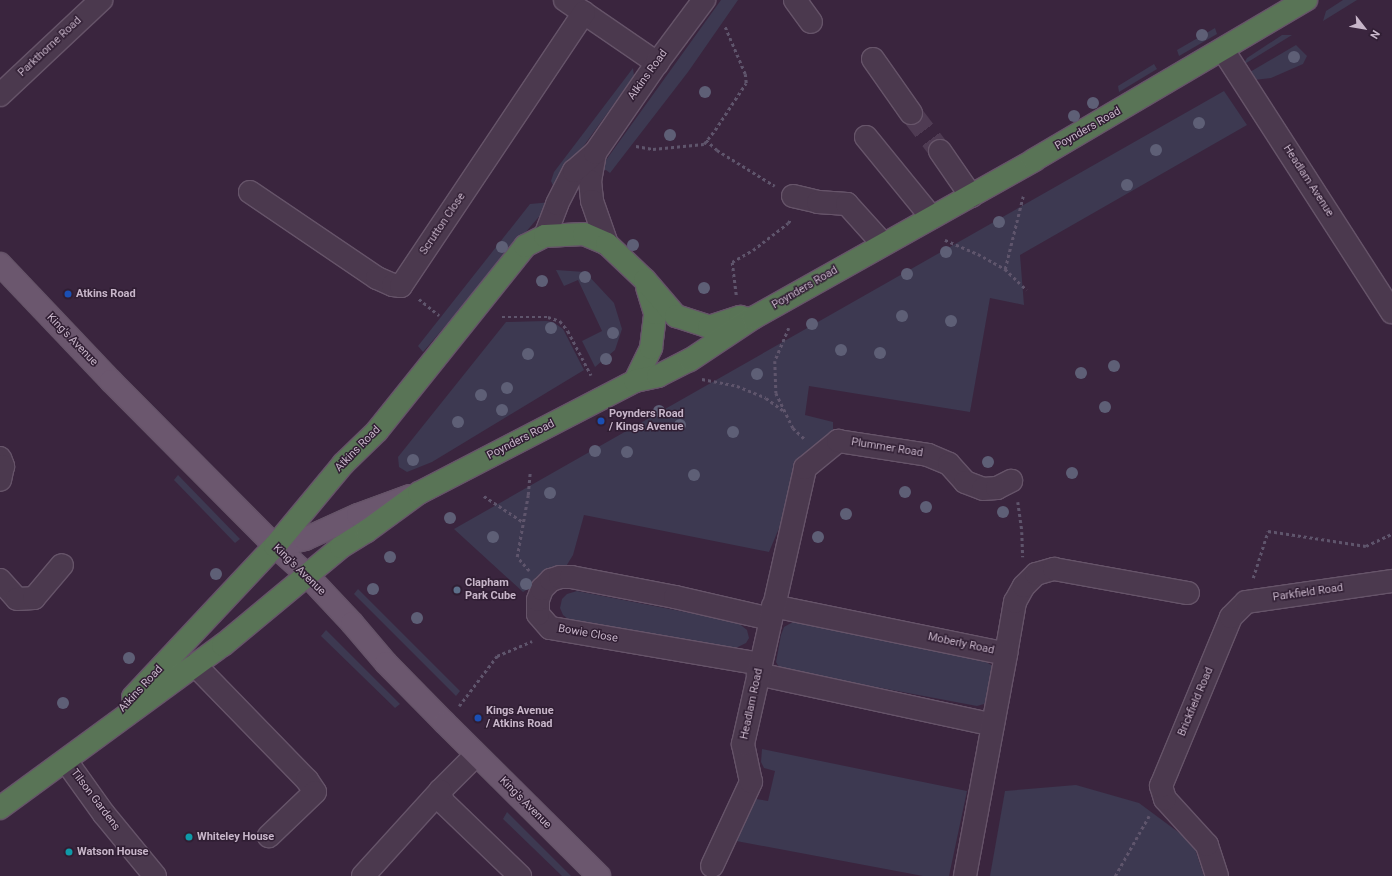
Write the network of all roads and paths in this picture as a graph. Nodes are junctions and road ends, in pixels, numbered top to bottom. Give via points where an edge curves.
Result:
1 (101, 0) edge
2 (565, 0) edge
3 (704, 0) edge
4 (795, 0) edge
5 (1306, 0) edge
6 (584, 13) junction
7 (812, 22) dead end
8 (725, 27) dead end
9 (1223, 50) junction
10 (873, 59) dead end
11 (657, 63) junction
12 (0, 95) edge
13 (911, 113) tunnel mouth
14 (866, 137) dead end
15 (706, 140) junction
16 (636, 146) dead end
17 (940, 151) tunnel mouth
18 (595, 153) junction
19 (250, 192) dead end
20 (971, 196) junction
21 (1023, 196) dead end
22 (798, 197) junction
23 (932, 218) junction
24 (544, 236) junction
25 (945, 240) dead end
26 (607, 244) junction
27 (882, 244) junction
28 (0, 264) edge
29 (1005, 269) junction
30 (645, 280) junction
31 (1027, 290) dead end
32 (1392, 312) edge
33 (502, 317) dead end
34 (747, 318) junction
35 (789, 328) dead end
36 (591, 374) dead end
37 (696, 378) dead end
38 (635, 381) junction
39 (786, 413) junction
40 (821, 455) junction
41 (0, 458) edge
42 (530, 471) dead end
43 (0, 480) edge
44 (1011, 481) joint
45 (419, 493) junction
46 (484, 496) dead end
47 (524, 522) junction
48 (1392, 534) edge
49 (275, 546) junction
50 (62, 565) dead end
51 (306, 575) junction
52 (1032, 579) junction
53 (0, 580) edge
54 (1392, 581) edge
55 (542, 589) junction
56 (1188, 593) dead end
57 (1246, 602) junction
58 (771, 612) junction
59 (550, 628) junction
60 (1006, 654) junction
61 (195, 664) junction
62 (760, 669) junction
63 (445, 723) junction
64 (992, 725) junction
65 (100, 734) junction
66 (476, 755) junction
67 (66, 761) junction
68 (1162, 789) junction
69 (440, 791) junction
70 (0, 808) edge
71 (268, 836) dead end
72 (712, 866) dead end
73 (155, 876) edge
74 (363, 876) edge
75 (520, 876) edge
76 (599, 876) edge
77 (966, 876) edge
78 (1115, 876) edge
79 (1218, 876) edge

1 - 12 street, Parkthorne Road
2 - 6 street
3 - 11 street, Atkins Road
4 - 7 street
5 - 9 highway, Poynders Road
6 - 11 street
6 - 19 street, Scrutton Close via 401,286 377,278
8 - 15 path via 745,74 746,83
9 - 20 highway, Poynders Road
9 - 32 street, Headlam Avenue
10 - 13 street
11 - 18 street, Atkins Road
14 - 23 street
15 - 16 path via 704,144 653,149
15 - 22 path via 717,150
17 - 20 street
18 - 24 street, Atkins Road via 574,171 556,204
18 - 26 street, Atkins Road via 590,181 592,200
20 - 23 highway, Poynders Road
21 - 29 path
22 - 27 street via 818,202 847,204
22 - 34 path via 788,223 753,250 732,262 736,297
23 - 27 highway, Poynders Road
24 - 26 highway via 584,234
24 - 49 highway, Atkins Road via 525,246 402,402 343,464
25 - 29 path
26 - 30 highway
27 - 34 highway, Poynders Road
28 - 49 main road, King's Avenue via 111,381
29 - 31 path
30 - 34 highway via 676,316 709,327
30 - 38 highway via 655,313 651,348
33 - 36 path via 548,317 560,321
34 - 38 highway, Poynders Road via 690,360 658,376
35 - 39 path via 775,362 776,393
37 - 39 path via 737,386 766,398
38 - 45 highway, Poynders Road
39 - 40 path via 793,428
40 - 44 street, Plummer Road via 838,441 928,454 949,464 965,482 983,489 996,488
40 - 58 street, Plummer Road via 805,468
41 - 43 street via 3,466
42 - 47 path
44 - 52 path via 1017,495 1023,562
45 - 49 main road via 358,515 305,539
45 - 51 highway, Poynders Road via 341,547
46 - 47 path
47 - 55 path via 517,557
48 - 57 path via 1366,546 1268,531
49 - 51 main road, King's Avenue
49 - 65 highway, Atkins Road
50 - 53 street via 34,598 17,599
51 - 61 highway, Atkins Road via 223,645
51 - 63 main road, King's Avenue
52 - 56 street, Moberly Road via 1036,574 1054,569
52 - 60 street, Moberly Road via 1024,586 1015,602
54 - 57 street, Parkfield Road
55 - 58 street via 551,580 571,577
55 - 59 street, Bowie Close via 538,600 538,614
57 - 68 street, Brickfield Road via 1231,617
58 - 60 street, Moberly Road
58 - 62 street, Headlam Road
59 - 62 street, Bowie Close
59 - 63 path via 543,636 497,656
60 - 64 street
61 - 65 highway, Atkins Road
61 - 71 street via 307,780 315,792
62 - 64 street, Bowie Close
62 - 72 street, Headlam Road via 743,744 751,782
63 - 66 main road, King's Avenue
64 - 77 street
65 - 67 highway, Atkins Road
66 - 69 street
66 - 76 main road, King's Avenue
67 - 70 highway, Atkins Road
67 - 73 street, Tilson Gardens via 104,814
68 - 78 path
68 - 79 street via 1165,799 1207,845
69 - 74 street
69 - 75 street via 443,802

